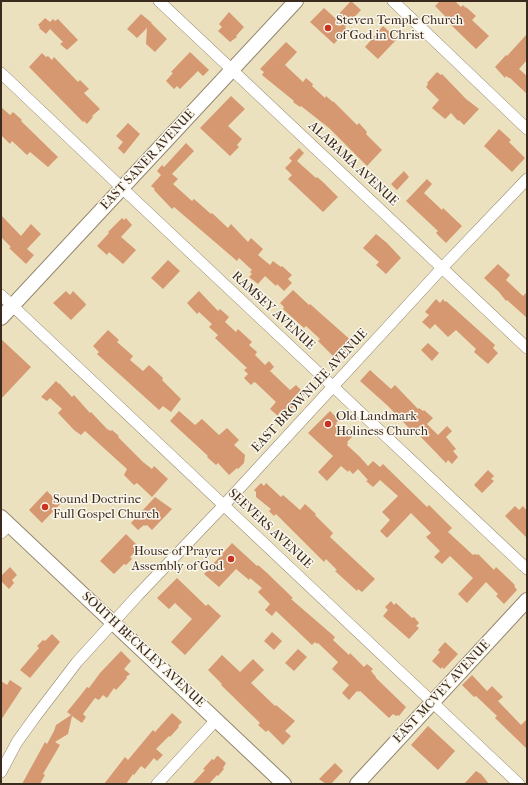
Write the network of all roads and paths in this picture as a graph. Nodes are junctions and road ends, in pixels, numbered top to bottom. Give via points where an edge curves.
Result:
1 (159, 1) edge
2 (296, 1) edge
3 (393, 1) edge
4 (231, 70) junction
5 (1, 73) edge
6 (527, 129) edge
7 (527, 178) edge
8 (122, 188) junction
9 (442, 268) junction
10 (1, 295) edge
11 (13, 306) junction
12 (1, 318) edge
13 (527, 348) edge
14 (332, 386) junction
15 (224, 505) junction
16 (4, 525) edge
17 (527, 569) edge
18 (527, 600) edge
19 (114, 623) junction
20 (432, 702) junction
21 (216, 720) junction
22 (1, 772) edge
23 (157, 784) edge
24 (284, 784) edge
25 (356, 784) edge
26 (519, 784) edge

1 - 4 street, ALABAMA AVENUE
2 - 4 street, EAST SANER AVENUE
3 - 6 street
4 - 8 street, EAST SANER AVENUE
4 - 9 street, ALABAMA AVENUE
5 - 8 street, RAMSEY AVENUE
7 - 9 street, EAST BROWNLEE AVENUE
8 - 11 street, EAST SANER AVENUE
8 - 14 street, RAMSEY AVENUE
9 - 13 street, ALABAMA AVENUE
9 - 14 street, EAST BROWNLEE AVENUE
10 - 11 street, SEEVERS AVENUE
11 - 12 street, EAST SANER AVENUE
11 - 15 street, SEEVERS AVENUE
14 - 15 street, EAST BROWNLEE AVENUE
14 - 17 street, RAMSEY AVENUE
15 - 19 street, EAST BROWNLEE AVENUE
15 - 20 street, SEEVERS AVENUE
16 - 19 street, SOUTH BECKLEY AVENUE
18 - 20 street, EAST MCVEY AVENUE
19 - 21 street, SOUTH BECKLEY AVENUE
19 - 22 street, EAST BROWNLEE AVENUE via 56,688 17,742
20 - 25 street, EAST MCVEY AVENUE
20 - 26 street, SEEVERS AVENUE
21 - 23 street
21 - 24 street, SOUTH BECKLEY AVENUE

